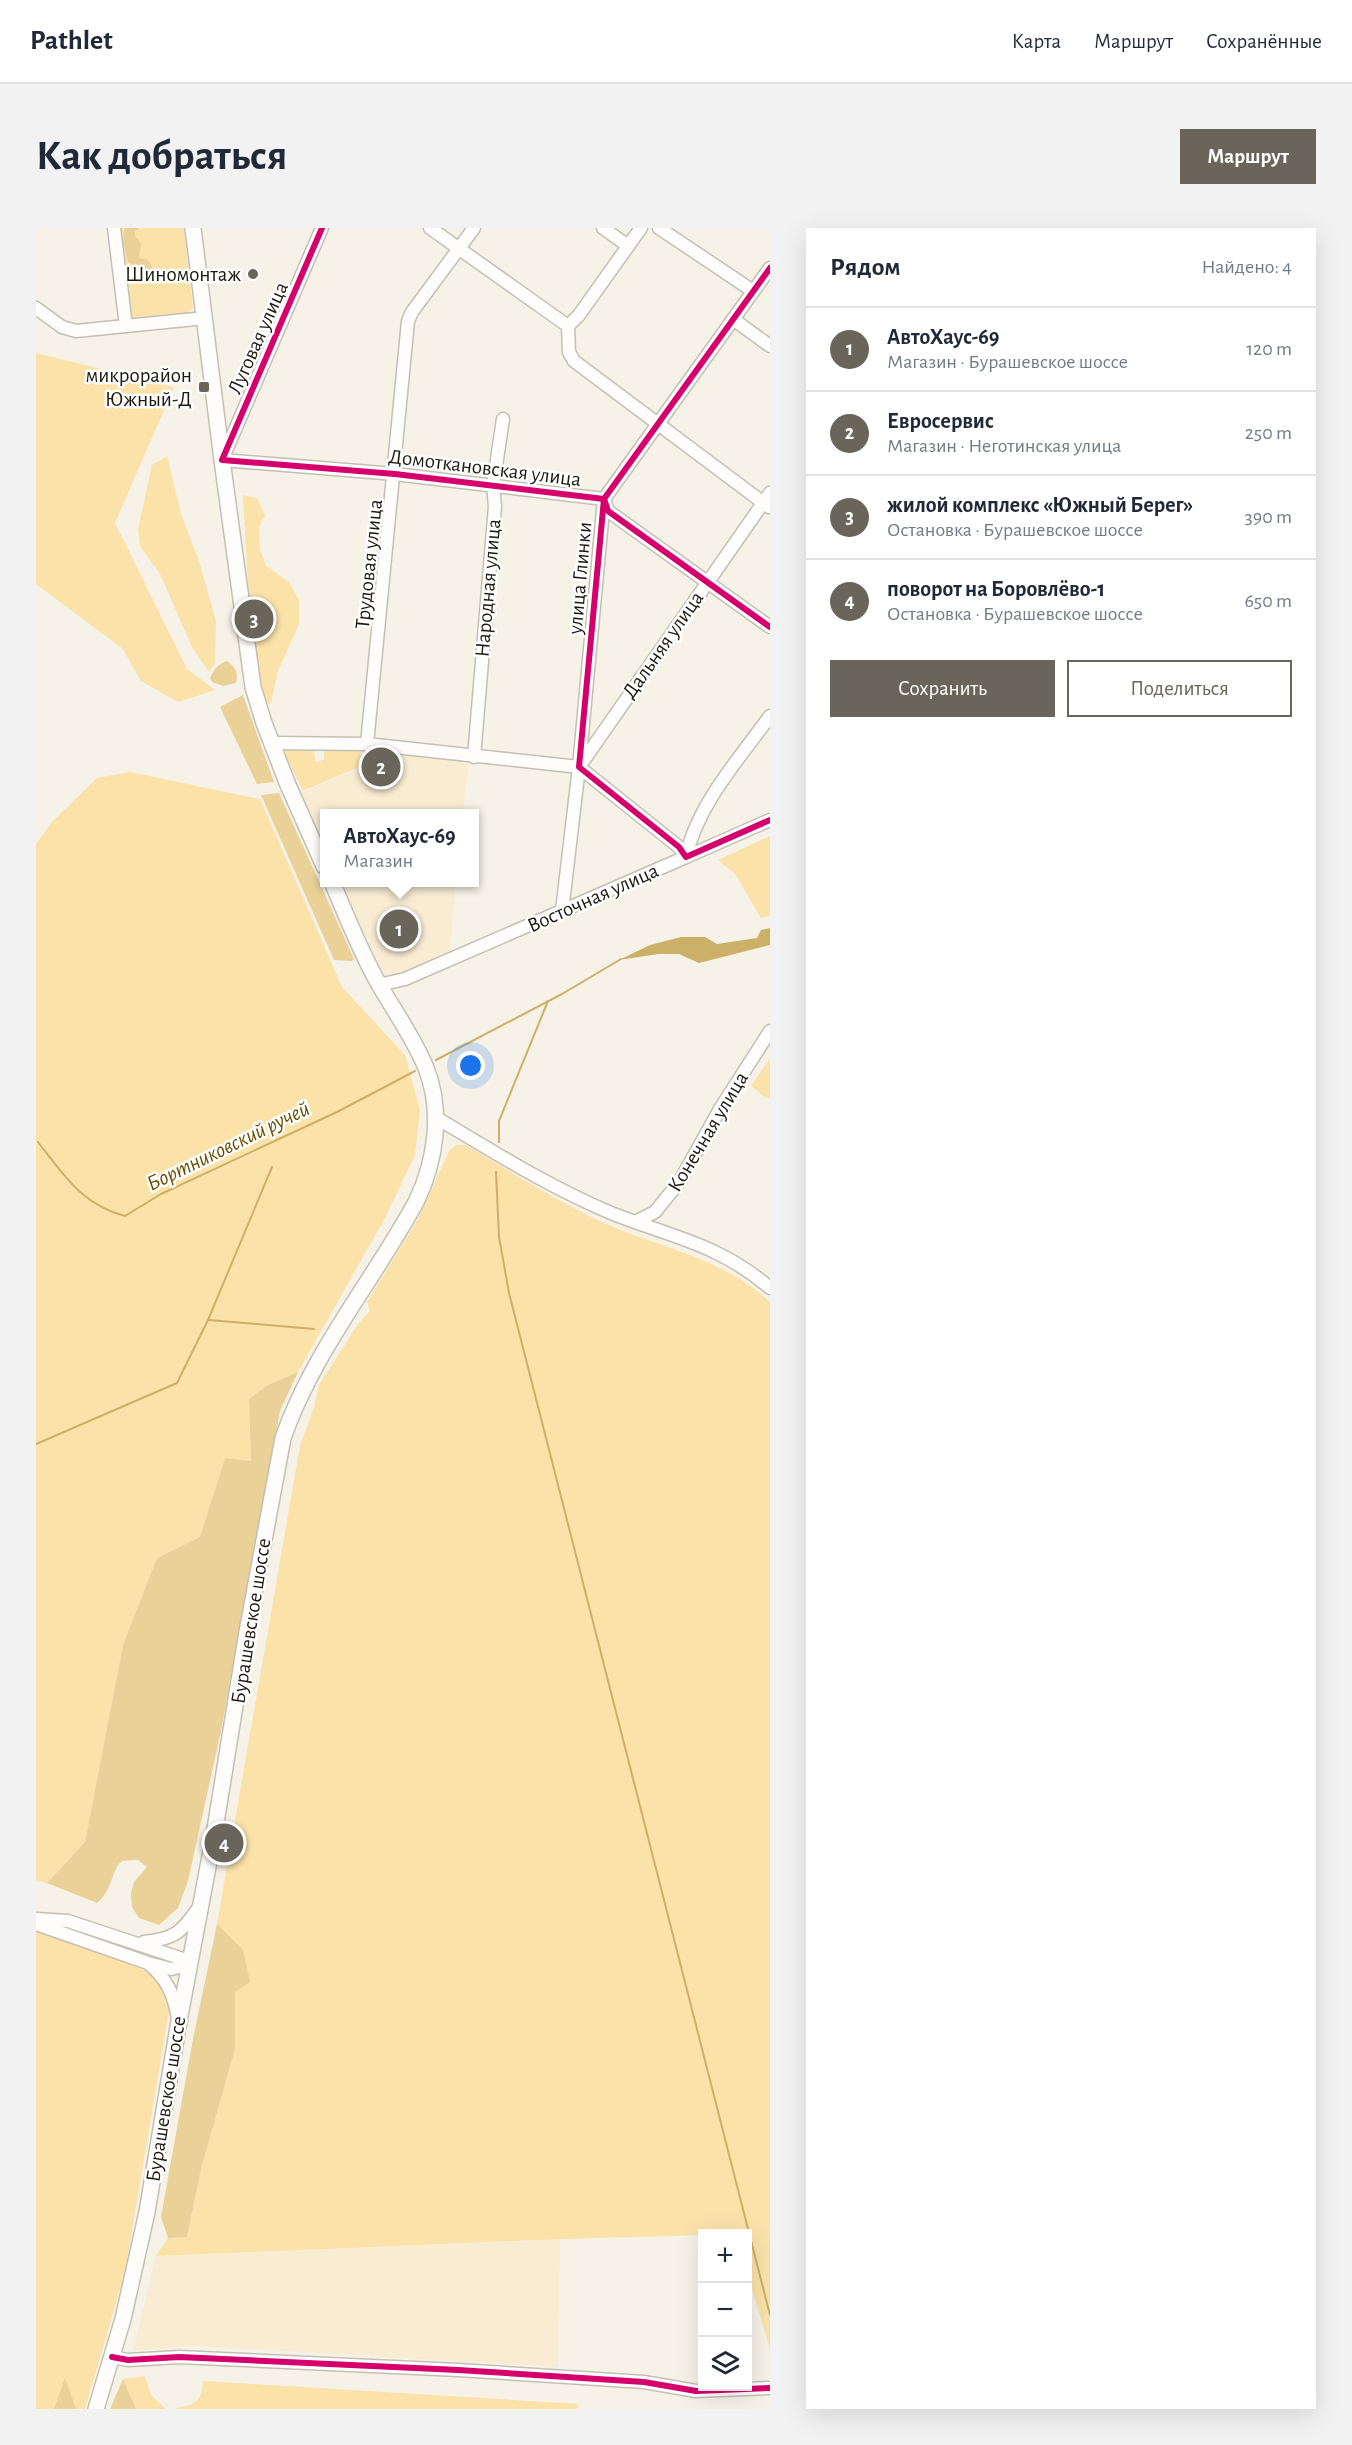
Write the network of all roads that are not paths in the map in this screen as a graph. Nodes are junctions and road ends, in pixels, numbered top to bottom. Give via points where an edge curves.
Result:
1 (114, 228) edge
2 (193, 228) edge
3 (322, 228) edge
4 (430, 228) edge
5 (474, 228) edge
6 (603, 228) edge
7 (641, 228) edge
8 (659, 228) edge
9 (628, 246) junction
10 (457, 249) junction
11 (770, 268) edge
12 (753, 291) junction
13 (36, 308) edge
14 (205, 318) junction
15 (734, 319) junction
16 (126, 326) junction
17 (568, 326) junction
18 (770, 346) edge
19 (503, 419) dead end
20 (658, 424) junction
21 (222, 460) junction
22 (395, 474) junction
23 (493, 486) junction
24 (604, 499) junction
25 (768, 501) edge
26 (707, 582) junction
27 (770, 627) edge
28 (770, 716) edge
29 (272, 744) junction
30 (367, 744) junction
31 (474, 757) junction
32 (579, 767) junction
33 (770, 820) edge
34 (320, 857) edge
35 (686, 857) junction
36 (334, 887) edge
37 (562, 911) junction
38 (379, 985) junction
39 (770, 1031) edge
40 (435, 1117) junction
41 (635, 1222) junction
42 (770, 1288) edge
43 (200, 1905) junction
44 (36, 1922) edge
45 (137, 1943) junction
46 (189, 1961) junction
47 (148, 1963) junction
48 (179, 2021) junction
49 (112, 2357) junction
50 (770, 2388) edge
51 (96, 2409) edge

1 - 16 street
2 - 14 main road
3 - 21 street, Луговая улица
4 - 10 street
5 - 10 street, Трудовая улица
6 - 9 street
7 - 9 street
8 - 12 street
9 - 17 street
10 - 17 street
10 - 22 street, Трудовая улица via 408,321
11 - 12 street, улица Глинки
12 - 15 street, улица Глинки
13 - 16 street via 71,330
14 - 16 street
14 - 21 main road
15 - 18 street
15 - 20 street, улица Глинки
17 - 20 street via 569,351 574,361
19 - 23 street, Народная улица
20 - 24 street, улица Глинки
20 - 25 street
21 - 22 street, Домоткановская улица
21 - 29 main road via 252,680
22 - 23 street, Домоткановская улица
22 - 30 street, Трудовая улица
23 - 24 street, Домоткановская улица
23 - 31 street, Народная улица via 495,506
24 - 26 street, Домоткановская улица via 608,511
24 - 32 street, улица Глинки
25 - 26 street, Дальняя улица
26 - 27 street, Домоткановская улица
26 - 32 street, Дальняя улица
28 - 35 street, Восточная улица via 702,814
29 - 30 street
29 - 34 main road
30 - 31 street
31 - 32 street
32 - 35 street via 679,847
32 - 37 street, улица Глинки
33 - 35 street
35 - 37 street, Восточная улица
36 - 38 main road, Бурашевское шоссе
37 - 38 street, Восточная улица via 405,979
38 - 40 main road, Бурашевское шоссе via 426,1069
39 - 41 street, Конечная улица via 680,1181 655,1212
40 - 41 street via 530,1172
40 - 43 main road, Бурашевское шоссе via 432,1158 419,1196 314,1367 283,1438
41 - 42 street via 714,1250
43 - 45 street via 175,1935 162,1941
43 - 46 main road, Бурашевское шоссе
44 - 45 street via 68,1921
44 - 47 street
45 - 46 street
46 - 47 street via 171,1969
46 - 48 main road, Бурашевское шоссе
47 - 48 street via 171,1990
48 - 49 main road, Бурашевское шоссе via 147,2212
49 - 50 street via 458,2370 644,2382 696,2391
49 - 51 main road, Бурашевское шоссе

